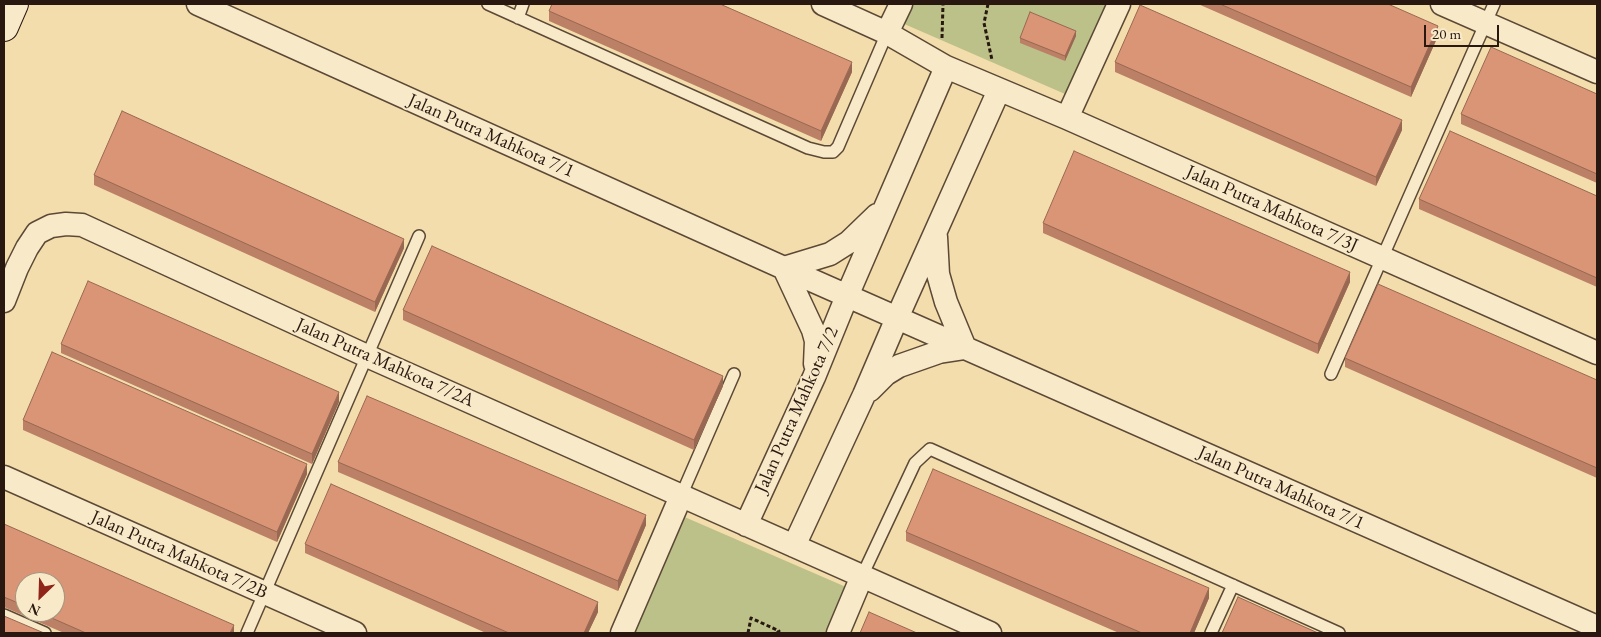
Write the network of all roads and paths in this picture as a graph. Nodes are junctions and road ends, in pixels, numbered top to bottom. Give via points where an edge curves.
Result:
1 (14, 4) edge
2 (198, 4) edge
3 (488, 4) edge
4 (523, 4) edge
5 (823, 4) edge
6 (901, 4) edge
7 (988, 4) edge
8 (1119, 4) edge
9 (1442, 4) edge
10 (1490, 13) edge
11 (518, 18) junction
12 (4, 27) edge
13 (887, 33) junction
14 (946, 67) junction
15 (1597, 72) edge
16 (999, 90) junction
17 (1067, 118) junction
18 (886, 206) junction
19 (936, 230) junction
20 (419, 236) dead end
21 (1383, 257) junction
22 (784, 268) junction
23 (847, 296) junction
24 (4, 301) edge
25 (897, 318) junction
26 (965, 348) junction
27 (1597, 353) edge
28 (367, 356) junction
29 (734, 374) dead end
30 (1331, 374) dead end
31 (814, 377) junction
32 (864, 395) junction
33 (4, 477) edge
34 (681, 496) junction
35 (746, 525) junction
36 (794, 546) junction
37 (862, 576) junction
38 (1232, 585) junction
39 (265, 593) junction
40 (4, 615) edge
41 (1597, 627) edge
42 (45, 633) edge
43 (247, 633) edge
44 (354, 633) edge
45 (622, 633) edge
46 (748, 633) edge
47 (777, 633) edge
48 (838, 633) edge
49 (990, 633) edge
50 (1212, 633) edge
51 (1339, 633) edge

1 - 12 street
2 - 22 street, Jalan Putra Mahkota 7/1
3 - 11 lane
4 - 11 lane
5 - 13 street, Jalan Putra Mahkota 7/3J
6 - 13 street
7 - 16 path via 984,24
8 - 17 street
9 - 10 street
10 - 15 street
10 - 21 lane
11 - 13 lane via 808,148 824,152 833,152 838,147
13 - 14 street, Jalan Putra Mahkota 7/3J
14 - 16 street, Jalan Putra Mahkota 7/3J
14 - 18 street, Jalan Putra Mahkota 7/2
16 - 17 street, Jalan Putra Mahkota 7/3J
16 - 19 street
17 - 21 street, Jalan Putra Mahkota 7/3J
18 - 22 street via 849,242 830,254
18 - 23 street, Jalan Putra Mahkota 7/2
19 - 25 street
19 - 26 street via 938,274
20 - 28 lane
21 - 27 street, Jalan Putra Mahkota 7/3J
21 - 30 lane
22 - 23 street, Jalan Putra Mahkota 7/1
22 - 31 street via 816,341
23 - 25 street, Jalan Putra Mahkota 7/1
23 - 31 street, Jalan Putra Mahkota 7/2
24 - 28 street, Jalan Putra Mahkota 7/2A via 36,233 51,226 82,225
25 - 26 street, Jalan Putra Mahkota 7/1
25 - 32 street
26 - 32 street via 939,352 899,366
26 - 41 street, Jalan Putra Mahkota 7/1
28 - 34 street, Jalan Putra Mahkota 7/2A
28 - 39 lane
29 - 34 lane
31 - 35 street, Jalan Putra Mahkota 7/2
32 - 36 street
33 - 39 street, Jalan Putra Mahkota 7/2B
34 - 35 street, Jalan Putra Mahkota 7/2A
34 - 45 street
35 - 36 street, Jalan Putra Mahkota 7/2A
36 - 37 street, Jalan Putra Mahkota 7/2A
37 - 38 lane via 915,463 930,450
37 - 48 street
37 - 49 street, Jalan Putra Mahkota 7/2A
38 - 50 lane
38 - 51 lane
39 - 43 lane
39 - 44 street, Jalan Putra Mahkota 7/2B
40 - 42 lane
46 - 47 path via 751,618 779,631

